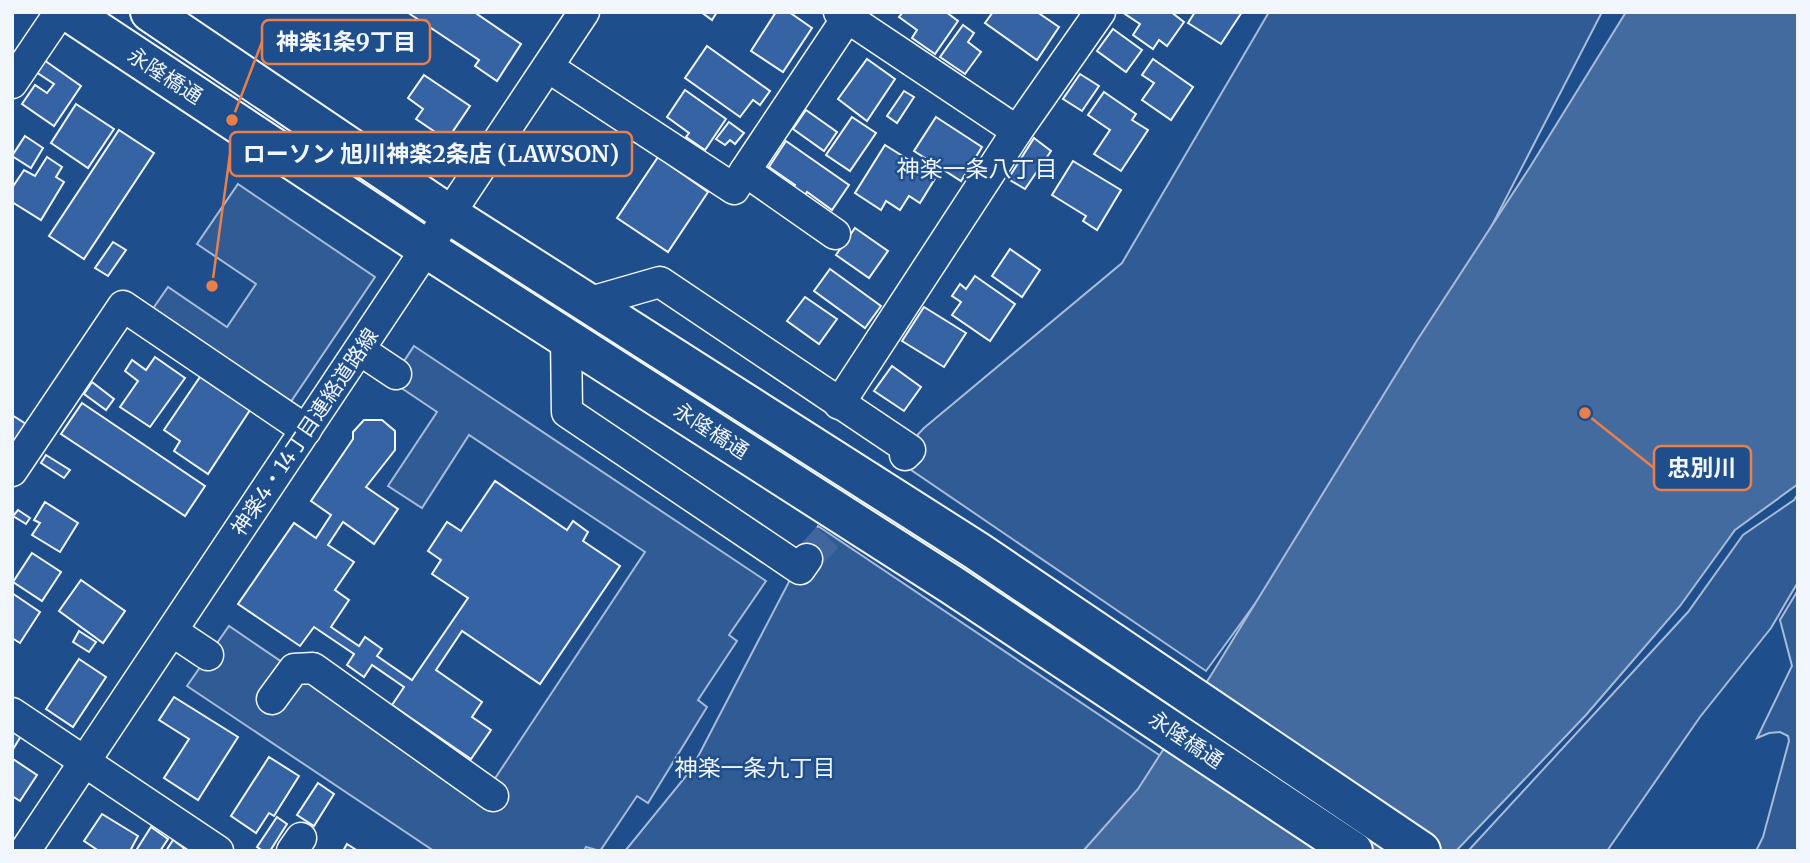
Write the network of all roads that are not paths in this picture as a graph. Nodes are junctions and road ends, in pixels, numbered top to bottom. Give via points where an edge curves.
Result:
1 (60, 12) edge
2 (69, 12) edge
3 (150, 12) edge
4 (584, 12) edge
5 (1100, 12) edge
6 (846, 14) edge
7 (548, 67) junction
8 (12, 83) edge
9 (1017, 131) junction
10 (746, 171) junction
11 (450, 215) junction
12 (835, 234) dead end
13 (427, 249) junction
14 (587, 303) junction
15 (566, 338) junction
16 (360, 350) junction
17 (396, 374) dead end
18 (839, 404) junction
19 (306, 430) junction
20 (905, 454) dead end
21 (12, 471) edge
22 (807, 559) dead end
23 (172, 631) junction
24 (208, 655) dead end
25 (272, 699) dead end
26 (12, 713) edge
27 (84, 761) junction
28 (493, 796) dead end
29 (25, 851) edge
30 (218, 851) edge
31 (1353, 851) edge
32 (1421, 851) edge

1 - 8 street
2 - 13 main road, 永隆橋通
3 - 11 main road, 永隆橋通
4 - 7 street, 神楽4・14丁目連絡道路線
5 - 9 street
6 - 9 street
6 - 10 street
7 - 10 street via 734,189
7 - 11 street, 神楽4・14丁目連絡道路線
9 - 18 street
10 - 12 street
11 - 13 street, 神楽4・14丁目連絡道路線
11 - 14 main road, 永隆橋通
13 - 15 main road, 永隆橋通
13 - 16 street, 神楽4・14丁目連絡道路線
14 - 18 street via 660,282
14 - 32 main road, 永隆橋通 via 977,551
15 - 22 street via 567,412 800,569
15 - 31 main road, 永隆橋通 via 952,585
16 - 17 street
16 - 19 street, 神楽4・14丁目連絡道路線
18 - 20 street via 910,450
19 - 21 street via 123,306
19 - 23 street, 神楽4・14丁目連絡道路線
23 - 24 street
23 - 27 street, 神楽4・14丁目連絡道路線
25 - 28 street via 294,669 313,668
26 - 27 street
27 - 29 street, 神楽4・14丁目連絡道路線
27 - 30 street

